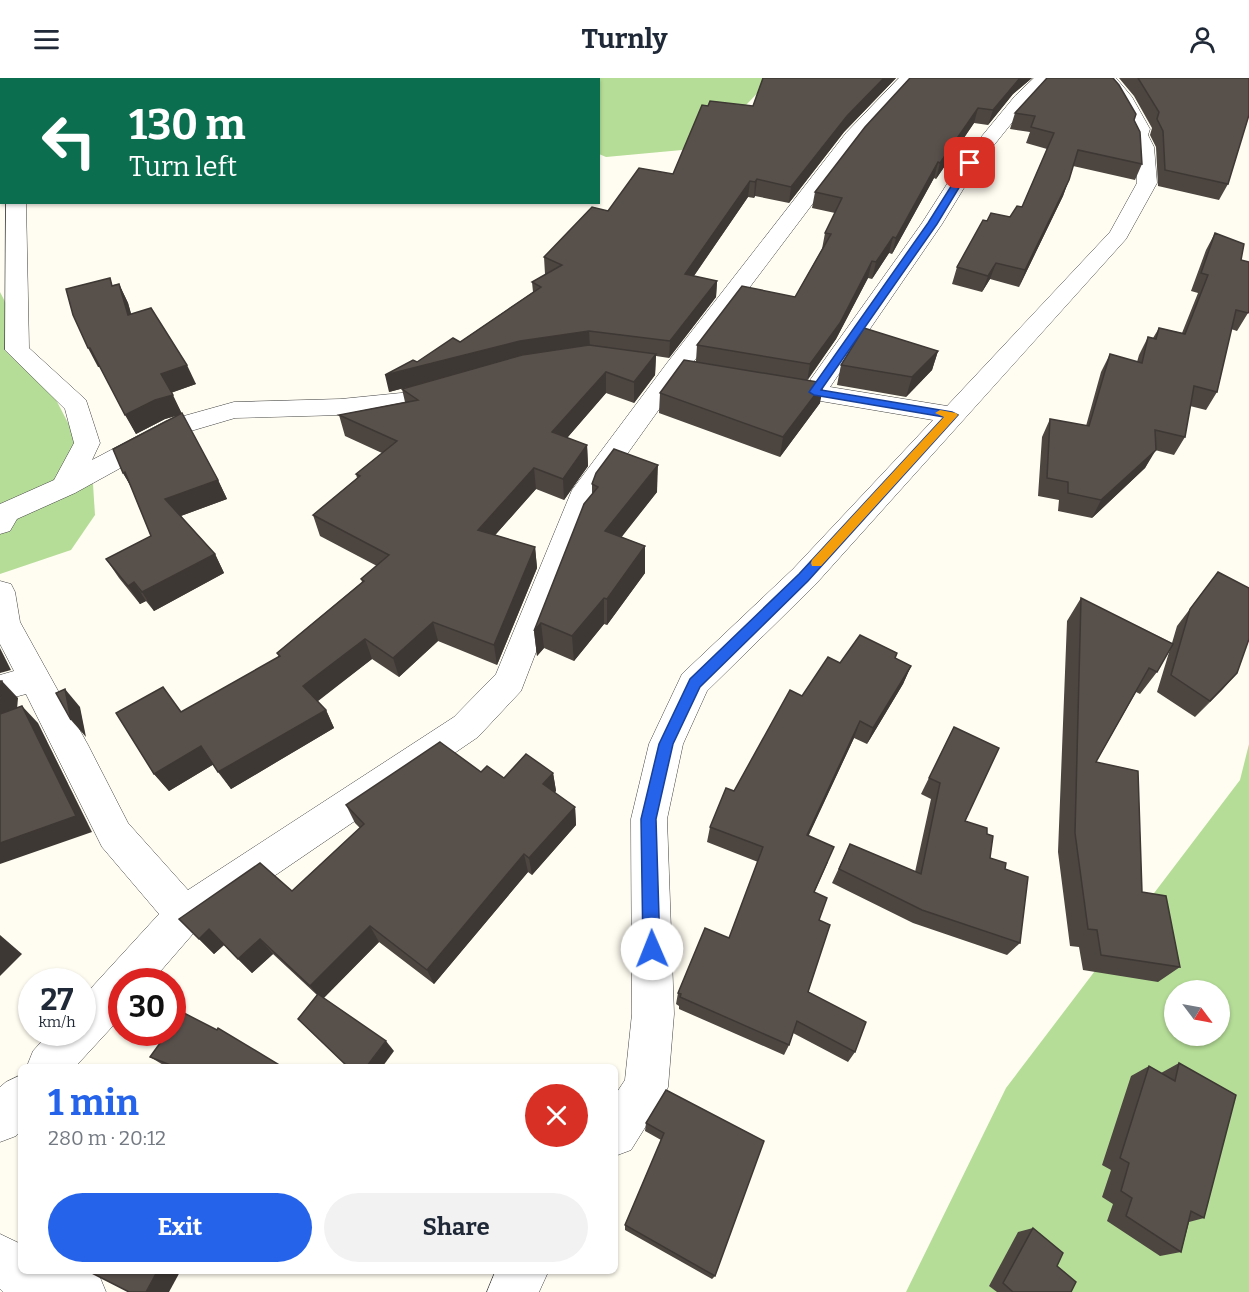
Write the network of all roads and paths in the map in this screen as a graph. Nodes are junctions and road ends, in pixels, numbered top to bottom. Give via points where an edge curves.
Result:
1 (908, 78) edge
2 (1044, 78) edge
3 (1107, 78) edge
4 (16, 204) edge
5 (467, 382) edge
6 (756, 382) edge
7 (814, 392) junction
8 (952, 415) junction
9 (65, 486) junction
10 (2, 517) edge
11 (0, 592) edge
12 (33, 679) junction
13 (0, 688) edge
14 (184, 915) junction
15 (137, 968) edge
16 (108, 1000) edge
17 (96, 1014) edge
18 (67, 1046) edge
19 (50, 1064) edge
20 (18, 1100) edge
21 (0, 1120) edge
22 (618, 1129) edge
23 (0, 1258) edge
24 (18, 1273) edge
25 (19, 1274) edge
26 (522, 1274) edge
27 (82, 1292) edge
28 (511, 1292) edge

1 - 14 street via 853,137 582,496 509,682 466,727
2 - 7 street via 970,163
3 - 8 street via 1141,129 1147,183 1119,234
4 - 9 street via 17,350 77,406 87,443
5 - 9 street via 402,401 234,410 175,427
6 - 7 street
7 - 8 street
8 - 22 street via 804,577 694,683 666,744 649,819 653,1014 646,1087
9 - 10 street
11 - 12 street via 4,622
12 - 13 street
12 - 14 street via 115,835
14 - 15 street
16 - 17 street
18 - 19 street
20 - 21 street
23 - 24 street
25 - 27 street
26 - 28 street

